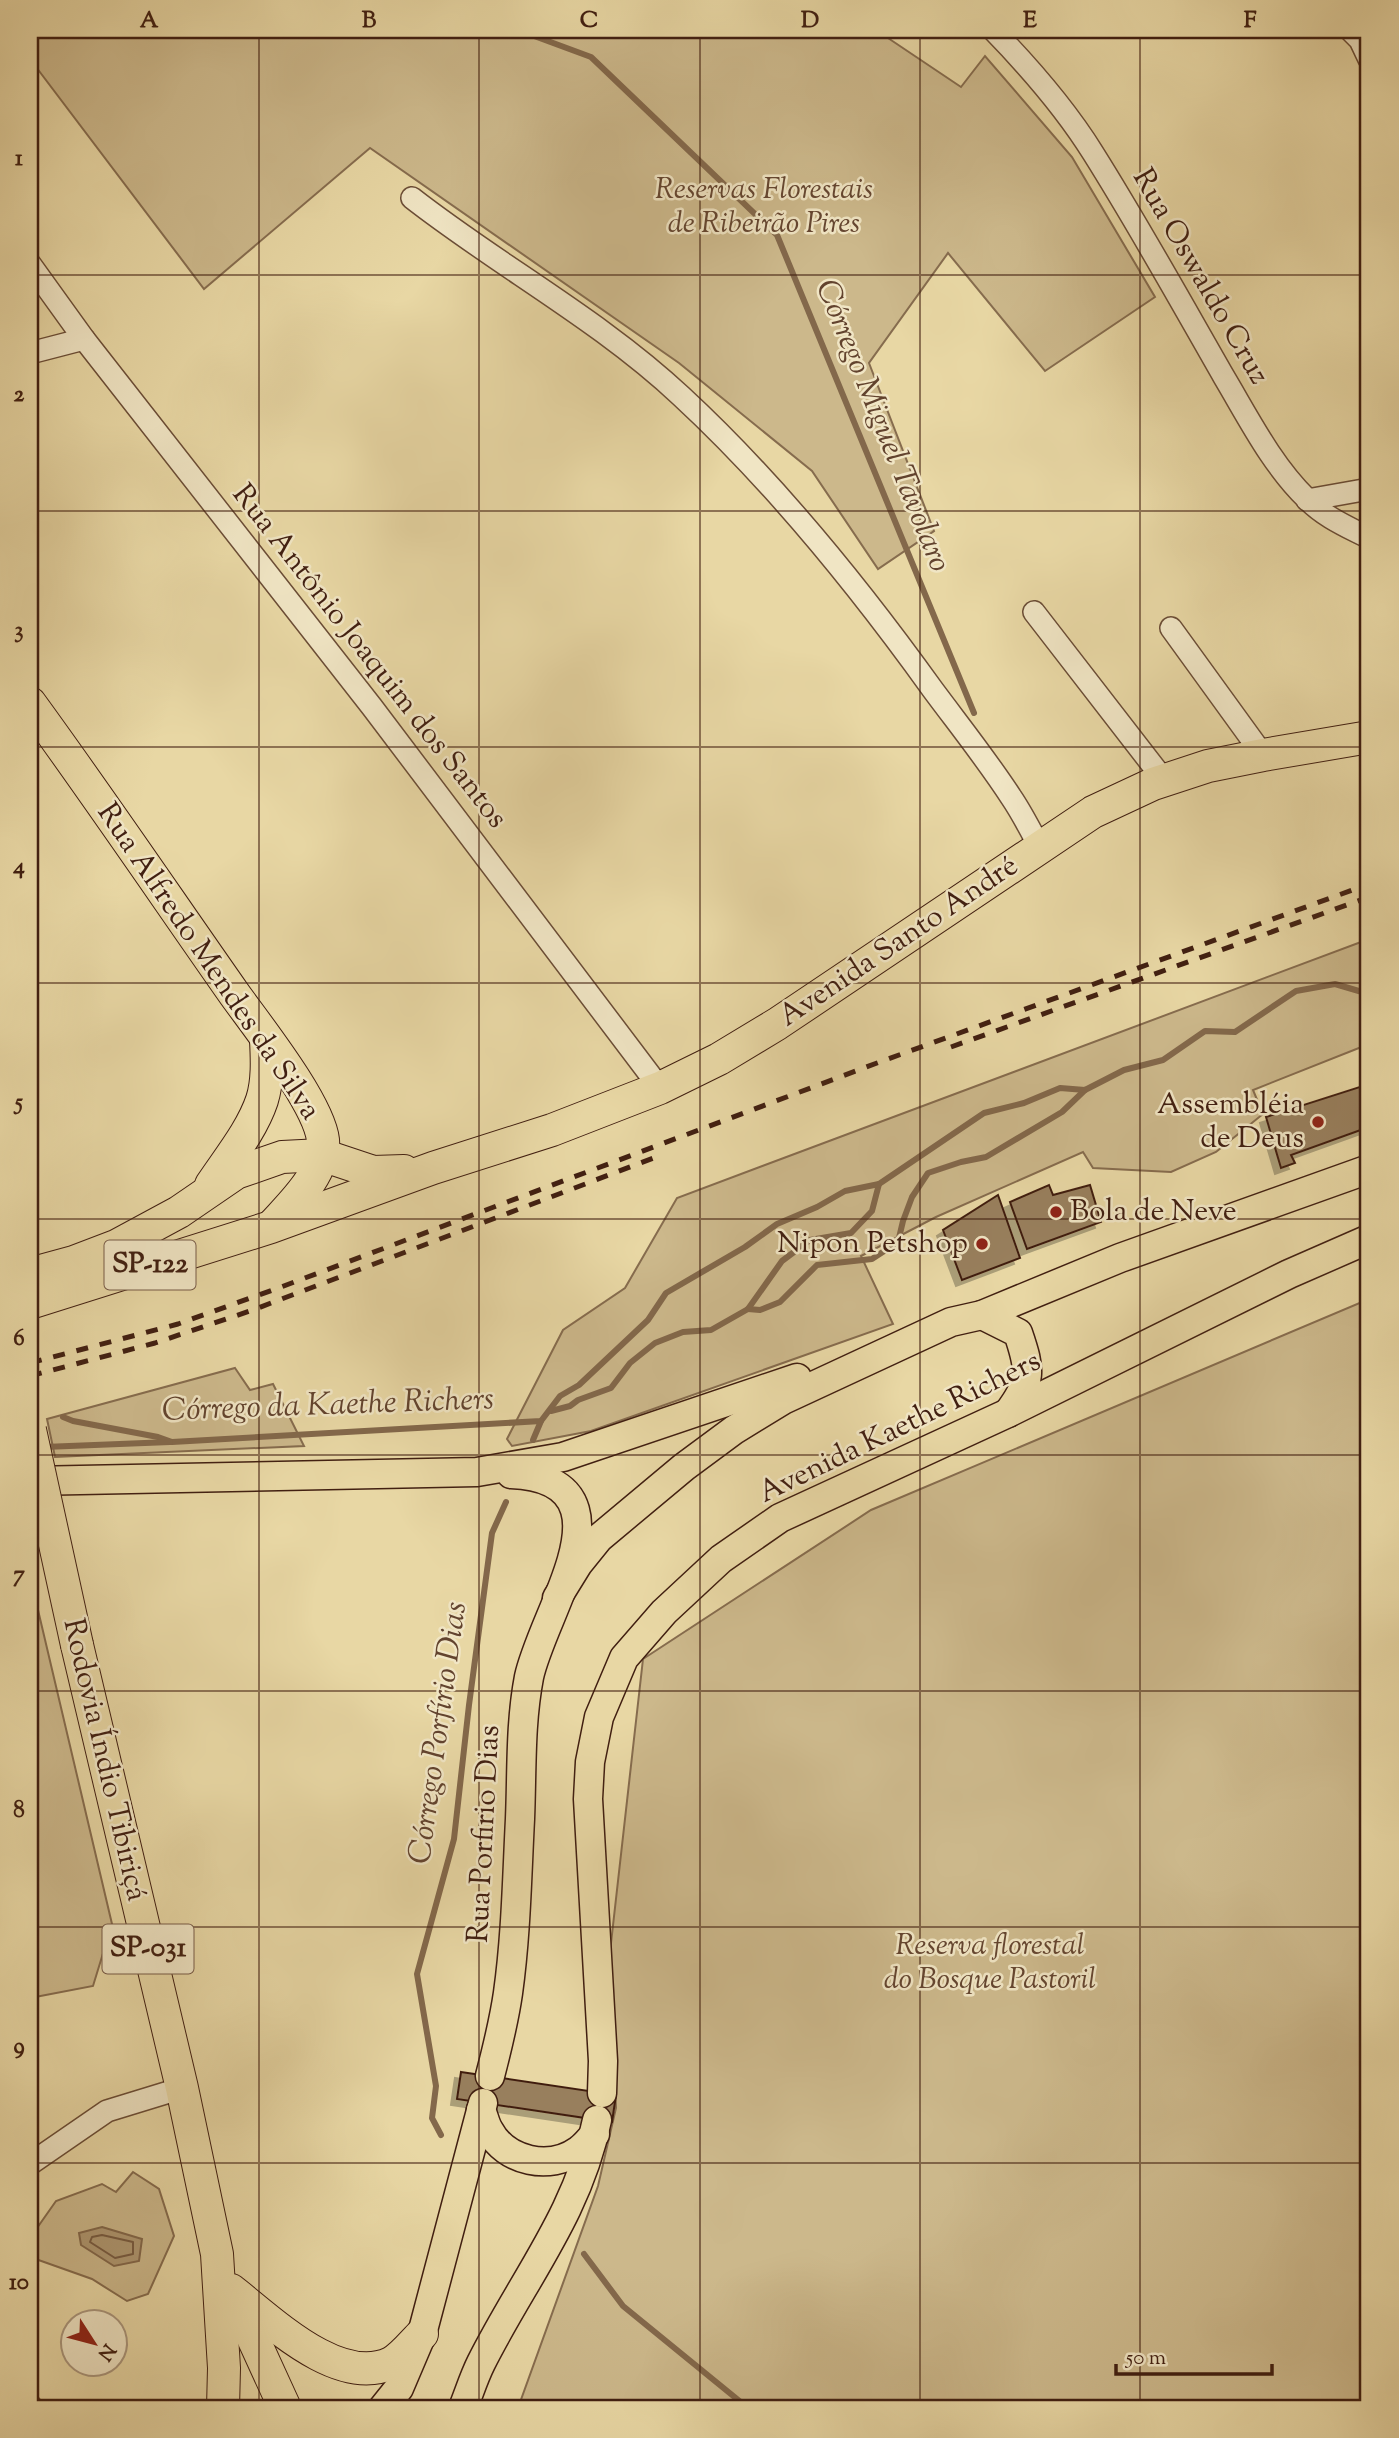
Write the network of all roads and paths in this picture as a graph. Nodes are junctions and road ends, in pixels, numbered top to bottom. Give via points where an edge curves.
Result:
1 (993, 30) edge
2 (1350, 30) edge
3 (1369, 59) edge
4 (412, 198) dead end
5 (30, 264) edge
6 (84, 339) junction
7 (30, 352) edge
8 (1369, 489) edge
9 (1307, 500) junction
10 (1369, 538) edge
11 (1034, 612) dead end
12 (1171, 628) dead end
13 (30, 703) edge
14 (41, 727) edge
15 (1369, 737) edge
16 (1263, 755) junction
17 (1164, 780) junction
18 (1040, 848) junction
19 (267, 1040) junction
20 (660, 1088) junction
21 (322, 1155) junction
22 (258, 1164) junction
23 (433, 1168) junction
24 (1369, 1169) edge
25 (207, 1192) junction
26 (271, 1227) junction
27 (1369, 1239) edge
28 (30, 1274) edge
29 (30, 1303) edge
30 (982, 1315) junction
31 (906, 1342) junction
32 (1008, 1413) junction
33 (30, 1430) edge
34 (477, 1472) junction
35 (30, 1482) edge
36 (558, 1598) junction
37 (181, 2088) junction
38 (485, 2096) junction
39 (598, 2115) junction
40 (30, 2164) edge
41 (217, 2253) junction
42 (231, 2290) junction
43 (422, 2334) junction
44 (223, 2408) edge
45 (285, 2408) edge
46 (383, 2408) edge
47 (463, 2408) edge

1 - 9 street, Rua Oswaldo Cruz via 1024,61 1093,152 1253,426
2 - 3 street
4 - 18 street via 639,360 739,454 880,616 1012,798
5 - 6 street, Rua Antônio Joaquim dos Santos
6 - 7 street
6 - 20 street, Rua Antônio Joaquim dos Santos
8 - 9 street
9 - 10 street, Rua Oswaldo Cruz
11 - 17 street
12 - 16 street
13 - 14 highway, Rua Alfredo Mendes da Silva
14 - 19 highway, Rua Alfredo Mendes da Silva
15 - 16 highway, Avenida Santo André
16 - 17 highway, Avenida Santo André
17 - 18 highway, Avenida Santo André via 1093,812
18 - 20 highway, Avenida Santo André via 777,1024
19 - 21 highway, Rua Alfredo Mendes da Silva via 315,1113
19 - 25 highway via 262,1100
20 - 23 highway, Avenida Santo André via 552,1130
21 - 22 highway, SP-122 via 282,1157
21 - 23 highway, Avenida Santo André via 373,1172
21 - 26 highway, Rua Alfredo Mendes da Silva via 307,1185
22 - 25 highway, SP-122
22 - 26 highway via 274,1169 285,1192
23 - 26 highway, Avenida Santo André
24 - 30 main road via 1120,1258
25 - 28 highway, SP-122 via 116,1246
26 - 29 highway, SP-122
27 - 32 main road, Avenida Kaethe Richers
30 - 31 main road via 951,1322
30 - 32 main road via 1018,1333 1025,1351 1026,1387
31 - 34 main road via 563,1457
31 - 36 main road via 783,1400 734,1430 599,1538
32 - 39 main road, Avenida Kaethe Richers via 780,1518 721,1559 664,1612 624,1658 599,1717 590,1762 588,1799 603,2061
33 - 37 highway, Rodovia Índio Tibiriçá / SP-031, bridge
34 - 35 main road
34 - 36 main road via 541,1478 569,1497 578,1529
36 - 38 main road, Rua Porfirio Dias via 530,1676 521,1737 515,1935 508,1995
37 - 40 street via 107,2111
37 - 41 highway, Rodovia Índio Tibiriçá / SP-031
38 - 39 main road via 488,2130 501,2147 519,2158 540,2162 580,2150
38 - 43 main road, Rua Porfirio Dias
39 - 47 main road, Avenida Kaethe Richers via 566,2213 481,2363
41 - 42 highway, Rodovia Índio Tibiriçá / SP-031
41 - 44 highway, Rodovia Índio Tibiriçá / SP-031 via 225,2368
42 - 43 highway via 299,2343 353,2368 375,2369 393,2362
42 - 45 highway, Rodovia Índio Tibiriçá / SP-031
43 - 46 main road, Rua Porfirio Dias via 399,2388

